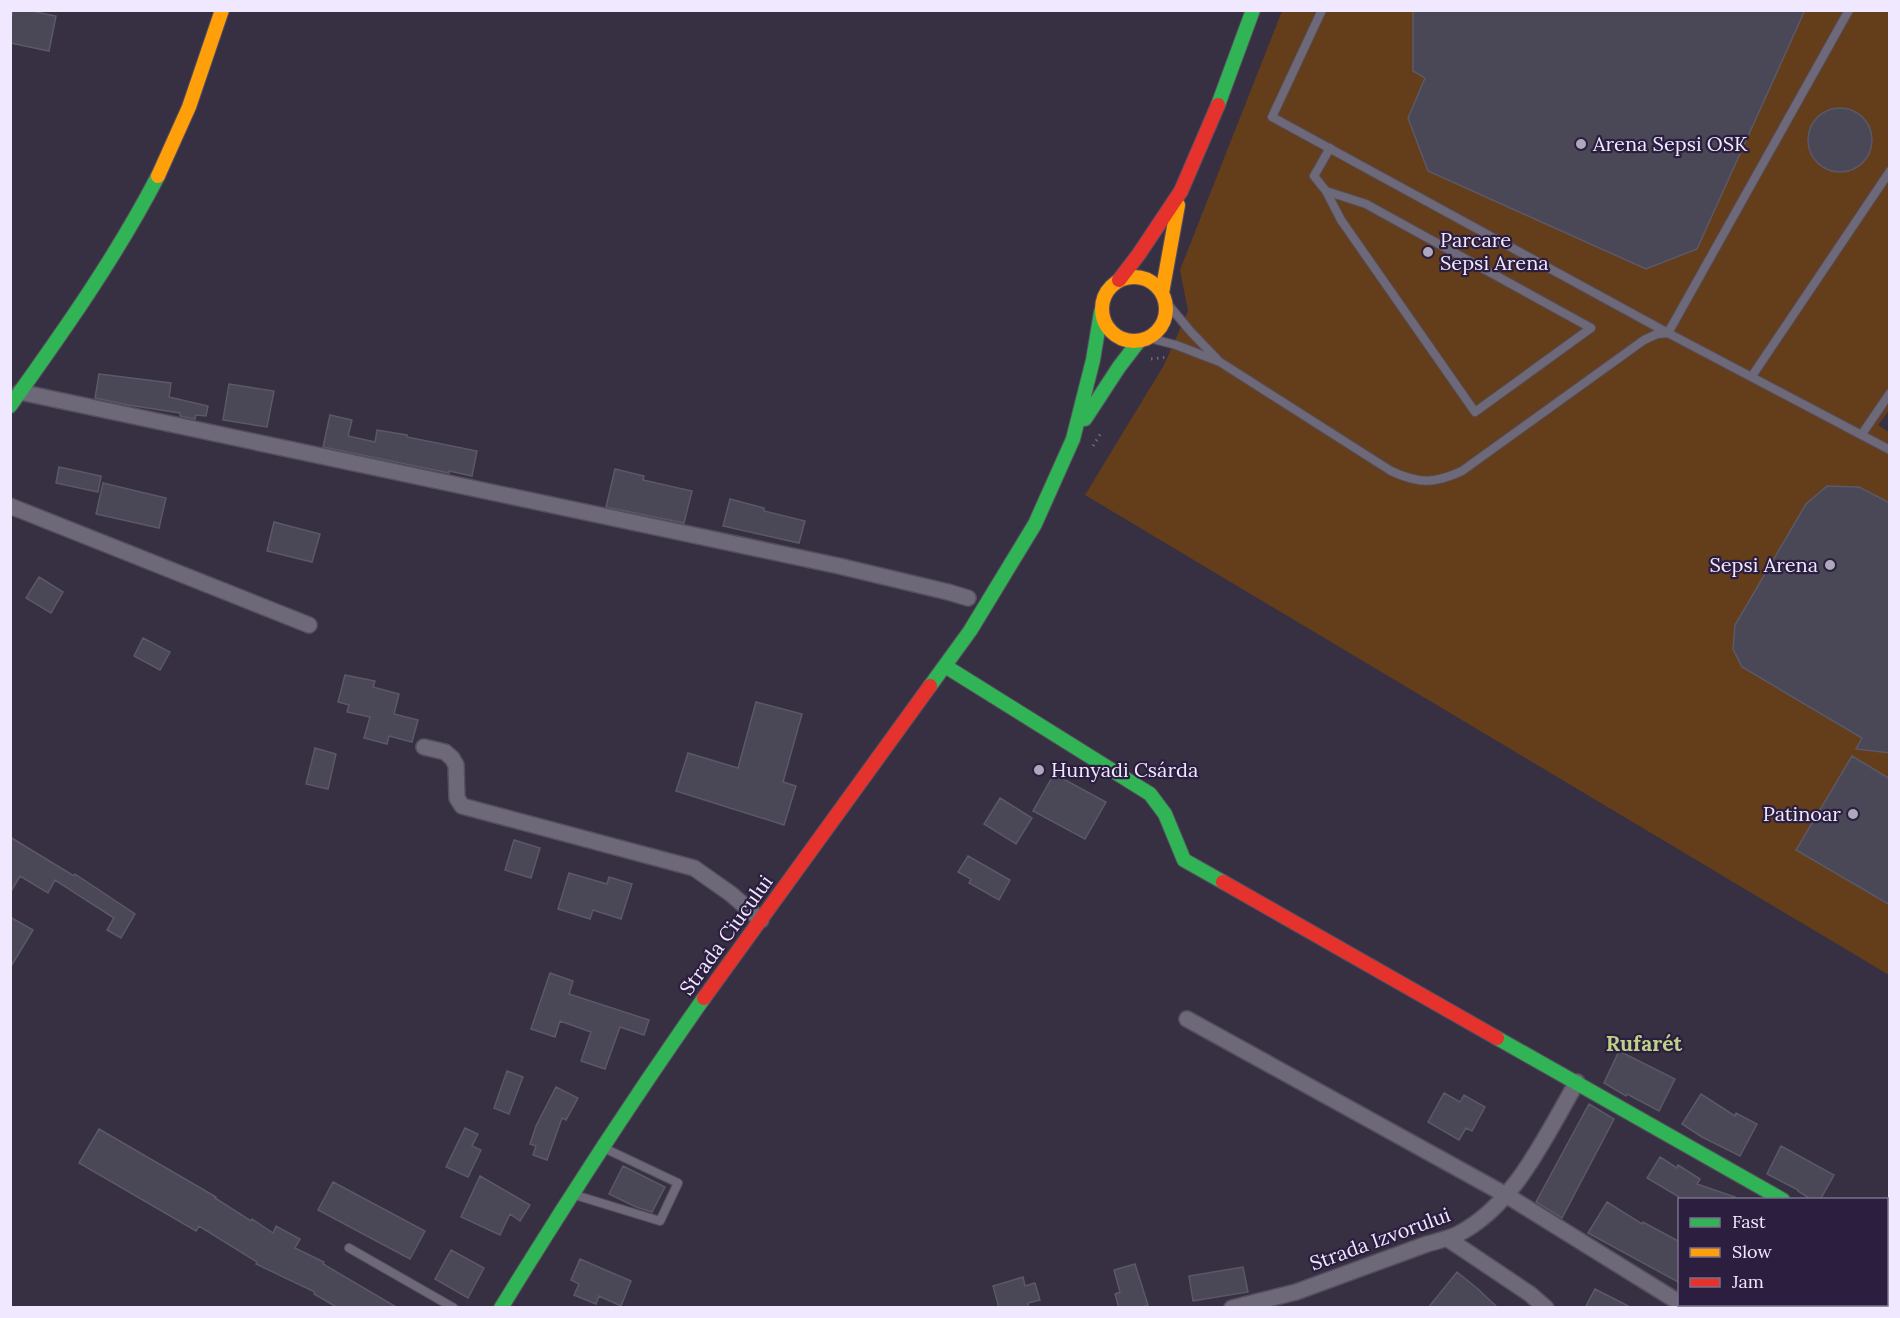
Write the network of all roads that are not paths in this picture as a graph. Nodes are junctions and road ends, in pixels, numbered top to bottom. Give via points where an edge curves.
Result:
1 (222, 10) edge
2 (1253, 10) edge
3 (1322, 10) edge
4 (1849, 10) edge
5 (1330, 148) junction
6 (1890, 171) edge
7 (1181, 191) junction
8 (1326, 191) junction
9 (1119, 280) junction
10 (1164, 297) junction
11 (1101, 312) junction
12 (1668, 333) junction
13 (1144, 340) junction
14 (1220, 362) junction
15 (1752, 376) junction
16 (20, 392) junction
17 (1890, 393) edge
18 (10, 406) edge
19 (1862, 434) junction
20 (1073, 439) junction
21 (1890, 450) edge
22 (10, 506) edge
23 (968, 598) dead end
24 (309, 625) dead end
25 (945, 666) junction
26 (424, 747) dead end
27 (761, 920) junction
28 (1187, 1019) dead end
29 (1577, 1082) junction
30 (602, 1147) junction
31 (571, 1193) junction
32 (1506, 1196) junction
33 (1780, 1198) edge
34 (1448, 1239) junction
35 (349, 1248) dead end
36 (1678, 1302) edge
37 (454, 1308) edge
38 (501, 1308) edge
39 (1232, 1308) edge
40 (1546, 1308) edge

1 - 16 main road via 204,68 164,164 107,263
2 - 7 main road via 1221,99
3 - 5 lane via 1272,117
4 - 12 lane
5 - 8 lane via 1314,176
5 - 12 lane
6 - 15 lane
7 - 9 main road
7 - 10 main road via 1167,259
8 - 8 lane via 1341,220 1475,412 1591,328 1366,204
9 - 10 main road via 1146,279
9 - 11 main road via 1106,292
10 - 13 main road via 1163,323
10 - 14 lane
11 - 13 main road via 1118,338
11 - 20 main road
12 - 14 lane via 1644,340 1462,471 1425,482 1391,471
12 - 15 lane
13 - 14 lane via 1176,345
13 - 20 main road via 1119,367
15 - 19 lane
16 - 18 main road
16 - 23 street via 839,566
17 - 19 lane
19 - 21 lane
20 - 25 main road, Strada Ciucului via 1035,524
22 - 24 street
25 - 27 main road, Strada Ciucului
25 - 29 main road via 1150,794 1165,814 1184,860
26 - 27 street via 445,752 452,758 456,765 457,798 462,806 694,868
27 - 30 main road, Strada Ciucului
28 - 32 street
29 - 32 street, Strada Izvorului via 1536,1154
29 - 33 main road
30 - 31 main road, Strada Ciucului
30 - 31 lane via 678,1183 660,1221
31 - 38 main road, Strada Ciucului
32 - 34 street, Strada Izvorului via 1472,1226
32 - 36 street
34 - 39 street, Strada Izvorului via 1296,1292
34 - 40 street
35 - 37 lane

